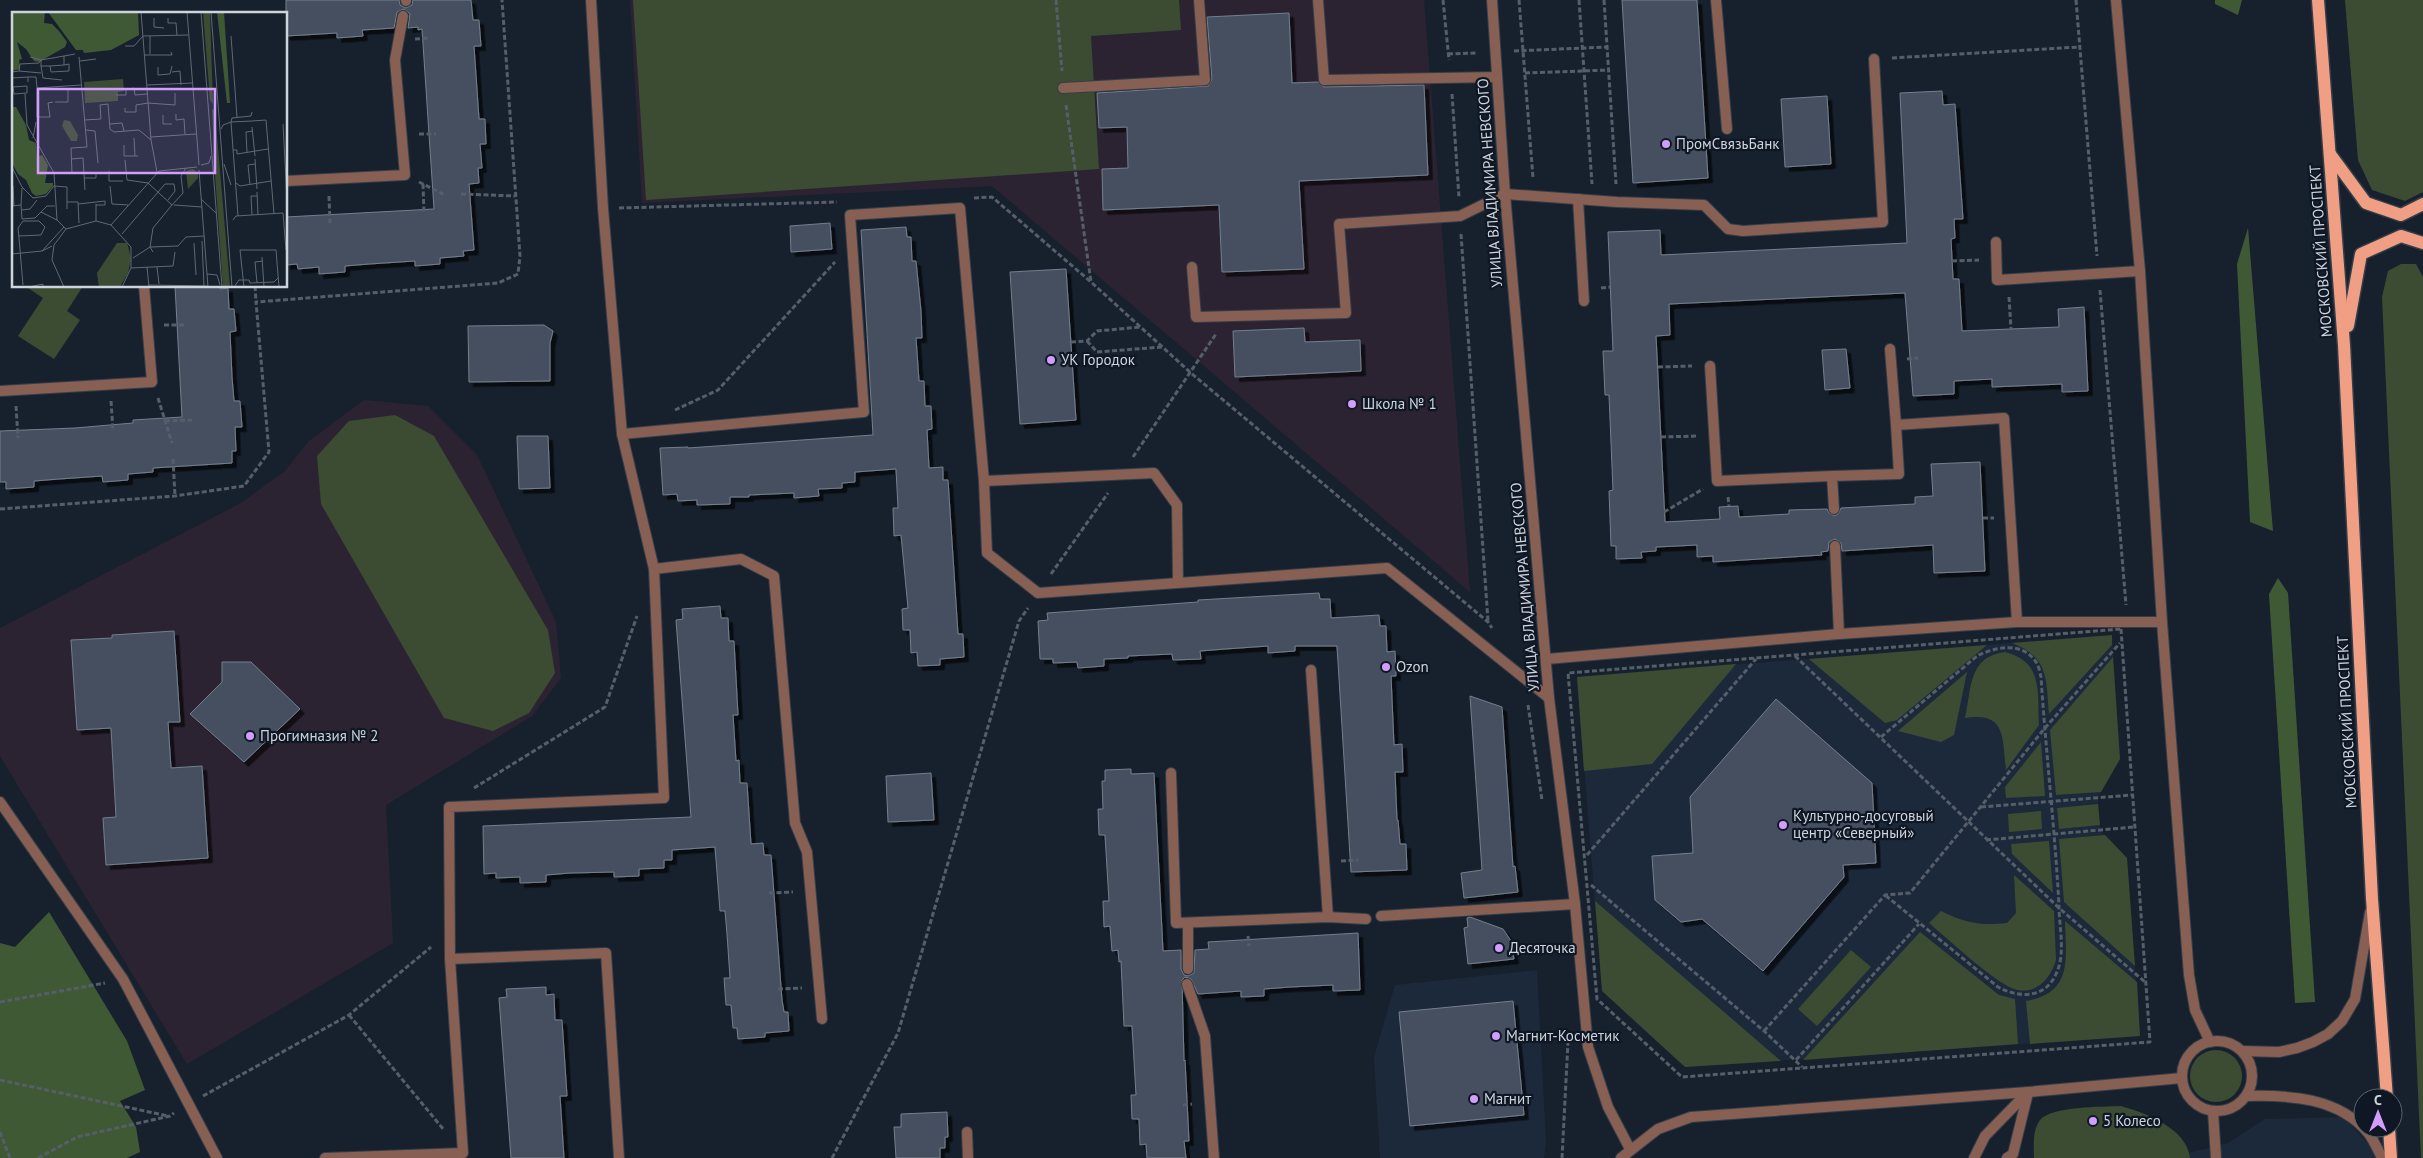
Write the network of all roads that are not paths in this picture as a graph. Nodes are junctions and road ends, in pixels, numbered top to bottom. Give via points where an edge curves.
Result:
1 (592, 0) edge
2 (1199, 0) edge
3 (1318, 0) edge
4 (1492, 0) edge
5 (1716, 0) edge
6 (2116, 0) edge
7 (2318, 0) edge
8 (403, 16) dead end
9 (1874, 60) road end
10 (1497, 77) junction
11 (1063, 88) road end
12 (1728, 129) dead end
13 (2330, 154) junction
14 (288, 181) edge
15 (1504, 194) junction
16 (1578, 199) junction
17 (2423, 204) edge
18 (1996, 242) dead end
19 (2423, 243) edge
20 (1192, 267) dead end
21 (2140, 271) junction
22 (144, 288) edge
23 (1584, 301) dead end
24 (2344, 345) junction
25 (1890, 348) dead end
26 (1710, 366) road end
27 (0, 391) edge
28 (1896, 425) junction
29 (622, 434) junction
30 (1832, 476) junction
31 (984, 482) junction
32 (1834, 509) dead end
33 (1835, 546) dead end
34 (654, 569) junction
35 (1178, 581) junction
36 (2017, 622) junction
37 (2162, 622) junction
38 (1838, 634) junction
39 (1547, 659) junction
40 (1311, 670) dead end
41 (1550, 698) junction
42 (1171, 773) dead end
43 (0, 802) edge
44 (2372, 899) junction
45 (1575, 904) junction
46 (1381, 916) dead end
47 (1328, 917) junction
48 (1366, 919) dead end
49 (1188, 923) junction
50 (450, 959) junction
51 (1188, 969) dead end
52 (1187, 984) dead end
53 (822, 1019) dead end
54 (2210, 1042) junction
55 (2242, 1051) junction
56 (2182, 1078) junction
57 (2386, 1088) edge
58 (2028, 1092) junction
59 (2246, 1096) junction
60 (2213, 1111) junction
61 (967, 1132) dead end
62 (2390, 1138) edge
63 (1630, 1149) junction
64 (217, 1158) edge
65 (326, 1158) edge
66 (619, 1158) edge
67 (968, 1158) edge
68 (1214, 1158) edge
69 (1621, 1158) edge
70 (1974, 1158) edge
71 (2007, 1158) edge
72 (2216, 1158) edge
73 (2382, 1158) edge
74 (2391, 1158) edge

1 - 29 street via 603,208
2 - 11 street via 1204,80
3 - 10 street via 1324,80
4 - 10 street, УЛИЦА ВЛАДИМИРА НЕВСКОГО
5 - 12 street
6 - 21 street
7 - 13 main road, МОСКОВСКИЙ ПРОСПЕКТ
8 - 14 street via 395,60 405,175
9 - 16 street via 1883,222 1728,230 1704,205
10 - 15 street, УЛИЦА ВЛАДИМИРА НЕВСКОГО
13 - 17 main road, МОСКОВСКИЙ ПРОСПЕКТ via 2366,203 2401,215
13 - 24 main road, МОСКОВСКИЙ ПРОСПЕКТ
15 - 16 street
15 - 20 street via 1460,216 1339,224 1346,313 1196,316
15 - 39 street, УЛИЦА ВЛАДИМИРА НЕВСКОГО
16 - 23 street
18 - 21 street via 1997,280
19 - 24 main road, МОСКОВСКИЙ ПРОСПЕКТ via 2402,236 2361,254
21 - 37 street
22 - 27 street via 152,382
24 - 44 main road, МОСКОВСКИЙ ПРОСПЕКТ
25 - 28 street
26 - 30 street via 1717,481
28 - 30 street via 1899,474
28 - 36 street via 2004,418
29 - 31 street via 864,412 850,215 960,208
29 - 34 street
30 - 32 street
31 - 35 street via 987,554 1038,593
31 - 35 street via 1154,473 1177,506
33 - 38 street
34 - 50 street via 664,798 449,807
34 - 53 street via 742,559 774,576 795,823 807,852
35 - 41 street via 1388,568
36 - 37 street
36 - 38 street
37 - 54 street via 2189,976 2195,1010
38 - 39 street
39 - 41 street, УЛИЦА ВЛАДИМИРА НЕВСКОГО
40 - 47 street
41 - 45 street, УЛИЦА ВЛАДИМИРА НЕВСКОГО
42 - 49 street via 1176,923
43 - 64 street via 123,979
44 - 55 street via 2356,999 2342,1021 2321,1038 2297,1048 2279,1052
44 - 57 main road, МОСКОВСКИЙ ПРОСПЕКТ
45 - 46 street
45 - 63 street, УЛИЦА ВЛАДИМИРА НЕВСКОГО via 1588,1047 1608,1107
47 - 48 street
47 - 49 street
49 - 51 street
50 - 65 street via 463,1153
50 - 66 street via 606,953
52 - 68 street via 1205,1036
54 - 55 street via 2232,1044
54 - 56 street via 2192,1052 2183,1068
55 - 59 street via 2251,1068 2252,1078
56 - 58 street
56 - 60 street via 2194,1102
58 - 63 street via 1691,1117 1658,1130
58 - 70 street via 1985,1136
58 - 71 street via 2013,1154
59 - 60 street via 2233,1107
59 - 73 street via 2296,1097 2340,1110 2370,1135
60 - 72 street
61 - 67 street
62 - 74 main road
63 - 69 street

